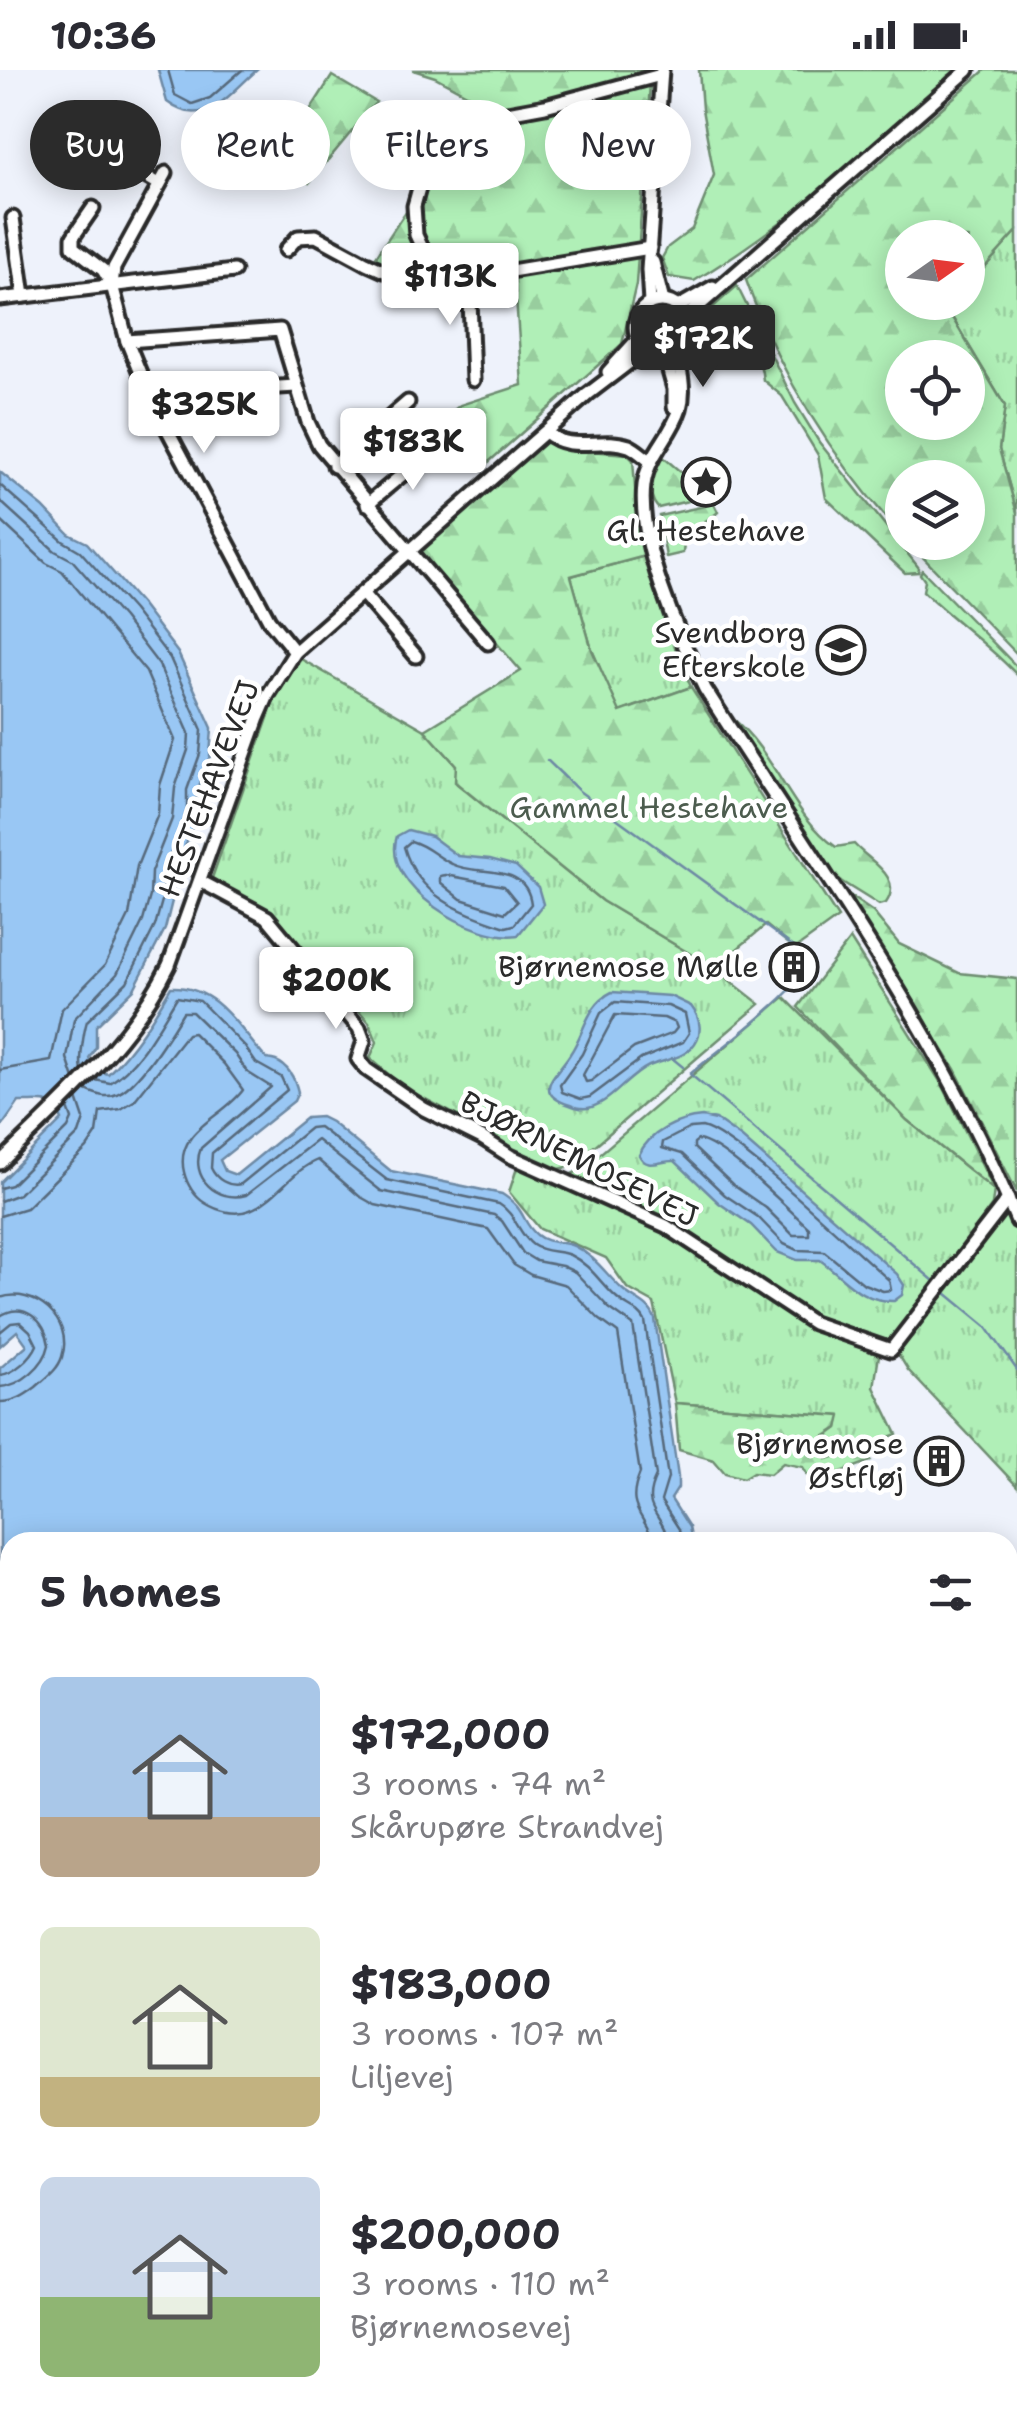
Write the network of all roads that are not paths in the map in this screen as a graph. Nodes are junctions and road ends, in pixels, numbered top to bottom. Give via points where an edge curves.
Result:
1 (968, 70) edge
2 (662, 72) edge
3 (166, 172) dead end
4 (161, 181) edge
5 (156, 190) edge
6 (93, 208) dead end
7 (13, 218) dead end
8 (650, 248) junction
9 (286, 250) dead end
10 (432, 270) junction
11 (234, 271) dead end
12 (469, 274) junction
13 (112, 285) junction
14 (24, 296) junction
15 (0, 299) edge
16 (656, 302) junction
17 (682, 313) junction
18 (127, 340) junction
19 (642, 344) junction
20 (670, 351) junction
21 (473, 380) dead end
22 (296, 386) junction
23 (149, 395) junction
24 (408, 402) dead end
25 (546, 432) junction
26 (432, 450) dead end
27 (650, 461) junction
28 (334, 466) junction
29 (368, 504) junction
30 (410, 551) junction
31 (362, 592) junction
32 (488, 643) dead end
33 (295, 652) junction
34 (416, 656) dead end
35 (200, 881) junction
36 (0, 1163) edge
37 (1008, 1199) junction
38 (1017, 1221) edge

1 - 17 street via 738,272
2 - 8 street
2 - 10 street via 486,117 452,136 414,206 416,234
3 - 4 street
5 - 13 street via 114,268
6 - 13 street via 73,247
7 - 14 street
8 - 12 street
8 - 16 street
9 - 10 street via 298,238 316,236 384,271
10 - 12 street
11 - 13 street
12 - 21 street
13 - 14 street
13 - 18 street
14 - 15 street
16 - 17 street
16 - 19 street via 635,322
17 - 20 street via 686,335
18 - 22 street via 280,330
18 - 23 street
19 - 20 street
19 - 25 street, HESTEHAVEVEJ
20 - 27 street via 672,426
22 - 23 street
22 - 28 street
23 - 33 street via 269,620
24 - 28 street
25 - 27 street via 568,444 624,445
25 - 30 street, HESTEHAVEVEJ
26 - 29 street
27 - 37 street via 644,512 653,550 678,632 705,689 912,1014
28 - 29 street
29 - 30 street
30 - 31 street, HESTEHAVEVEJ
30 - 32 street
31 - 33 street, HESTEHAVEVEJ
31 - 34 street
33 - 35 street, HESTEHAVEVEJ via 258,718
35 - 36 street, HESTEHAVEVEJ via 169,965 129,1031
35 - 37 street, BJØRNEMOSEVEJ via 268,917 359,1028 364,1041 358,1059 366,1070 510,1156 666,1226 812,1322 891,1350
37 - 38 street

